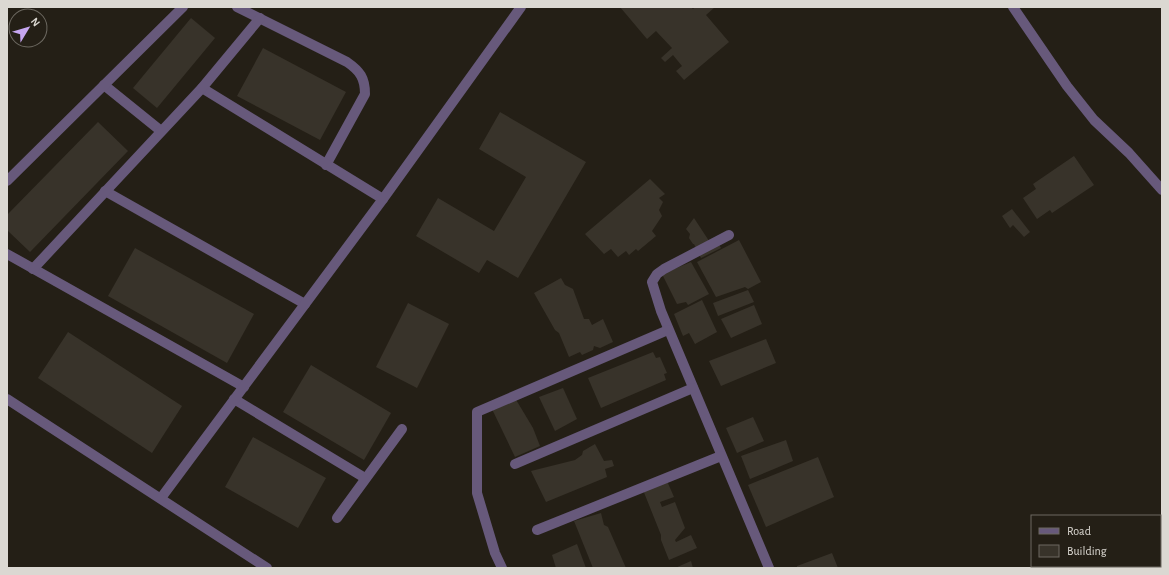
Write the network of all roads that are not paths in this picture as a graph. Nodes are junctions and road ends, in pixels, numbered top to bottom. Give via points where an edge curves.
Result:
1 (183, 7) edge
2 (237, 7) edge
3 (521, 7) edge
4 (1013, 7) edge
5 (260, 18) junction
6 (104, 85) junction
7 (202, 88) junction
8 (161, 131) junction
9 (326, 165) junction
10 (7, 181) edge
11 (1162, 190) edge
12 (105, 192) junction
13 (382, 200) junction
14 (729, 234) dead end
15 (7, 254) edge
16 (34, 269) junction
17 (305, 304) junction
18 (668, 330) junction
19 (244, 387) junction
20 (693, 388) junction
21 (7, 399) edge
22 (234, 399) junction
23 (402, 429) dead end
24 (721, 456) junction
25 (515, 464) dead end
26 (365, 478) junction
27 (161, 498) junction
28 (337, 518) dead end
29 (536, 530) dead end
30 (267, 568) edge
31 (502, 568) edge
32 (769, 568) edge

1 - 6 street
2 - 5 street
3 - 13 street
4 - 11 street via 1067,86 1094,120 1129,153
5 - 7 street
5 - 9 street via 347,62 359,70 365,82 365,94
6 - 8 street
6 - 10 street
7 - 8 street
7 - 9 street
8 - 12 street
9 - 13 street
12 - 16 street
12 - 17 street
13 - 17 street
14 - 18 street via 657,274 652,282 654,293
15 - 16 street
16 - 19 street
17 - 19 street
18 - 20 street
18 - 31 street via 477,412 477,493
19 - 22 street
20 - 24 street
20 - 25 street
21 - 27 street
22 - 26 street
22 - 27 street
23 - 26 street
24 - 29 street
24 - 32 street
26 - 28 street
27 - 30 street

